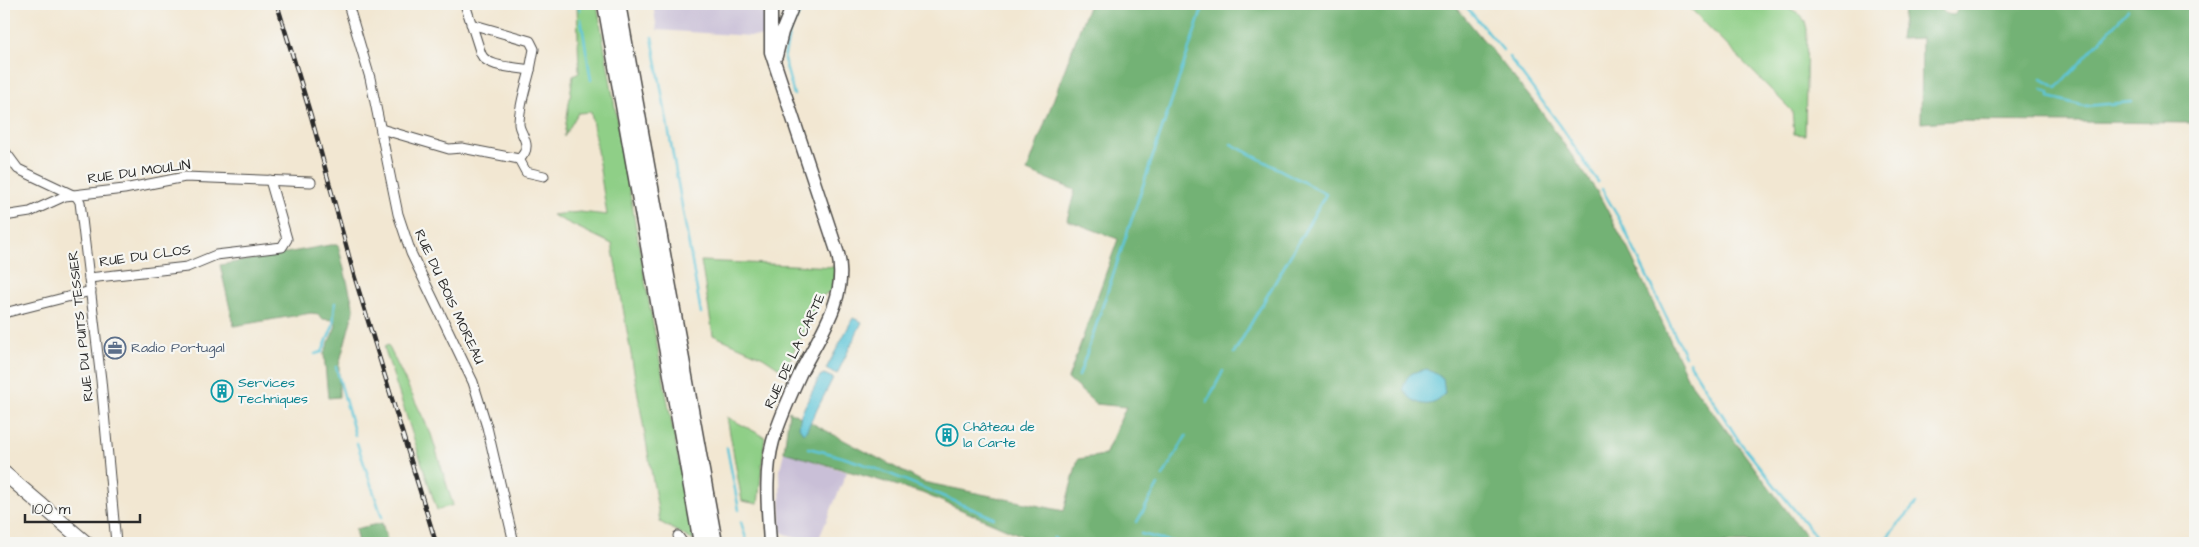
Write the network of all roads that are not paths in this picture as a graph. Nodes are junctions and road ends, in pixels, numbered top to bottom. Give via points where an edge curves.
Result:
1 (348, 4) edge
2 (464, 4) edge
3 (606, 4) edge
4 (618, 4) edge
5 (767, 5) edge
6 (793, 7) edge
7 (471, 24) junction
8 (774, 61) junction
9 (530, 70) junction
10 (381, 129) junction
11 (4, 150) edge
12 (519, 159) junction
13 (544, 176) dead end
14 (270, 180) junction
15 (311, 182) dead end
16 (74, 195) junction
17 (4, 216) edge
18 (89, 278) junction
19 (90, 290) junction
20 (4, 313) edge
21 (4, 473) edge
22 (4, 482) edge
23 (74, 543) edge
24 (86, 543) edge
25 (116, 543) edge
26 (514, 543) edge
27 (702, 543) edge
28 (714, 543) edge
29 (770, 543) edge

1 - 10 street, RUE DU BOIS MOREAU
2 - 7 street
3 - 27 highway
4 - 28 highway
5 - 6 street via 777,13
5 - 8 street, RUE DE LA CARTE
6 - 8 street
7 - 9 street via 485,61
7 - 9 street via 530,41 534,49
8 - 29 street, RUE DE LA CARTE via 838,254 841,276 832,309 772,442 768,481
9 - 12 street via 519,123 526,141
10 - 12 street via 449,149 462,148
10 - 26 street, RUE DU BOIS MOREAU via 395,204 410,250 463,360 485,419
11 - 16 street via 18,169
12 - 13 street via 526,172
14 - 15 street, RUE DU MOULIN
14 - 16 street, RUE DU MOULIN via 185,177
14 - 18 street, RUE DU CLOS via 286,239 282,247 216,255 187,267
16 - 17 street, RUE DU MOULIN via 30,212
16 - 18 street, RUE DU PUITS TESSIER via 79,199 82,210
18 - 19 street, RUE DU PUITS TESSIER
19 - 20 street
19 - 25 street, RUE DU PUITS TESSIER
21 - 24 main road
22 - 23 main road

